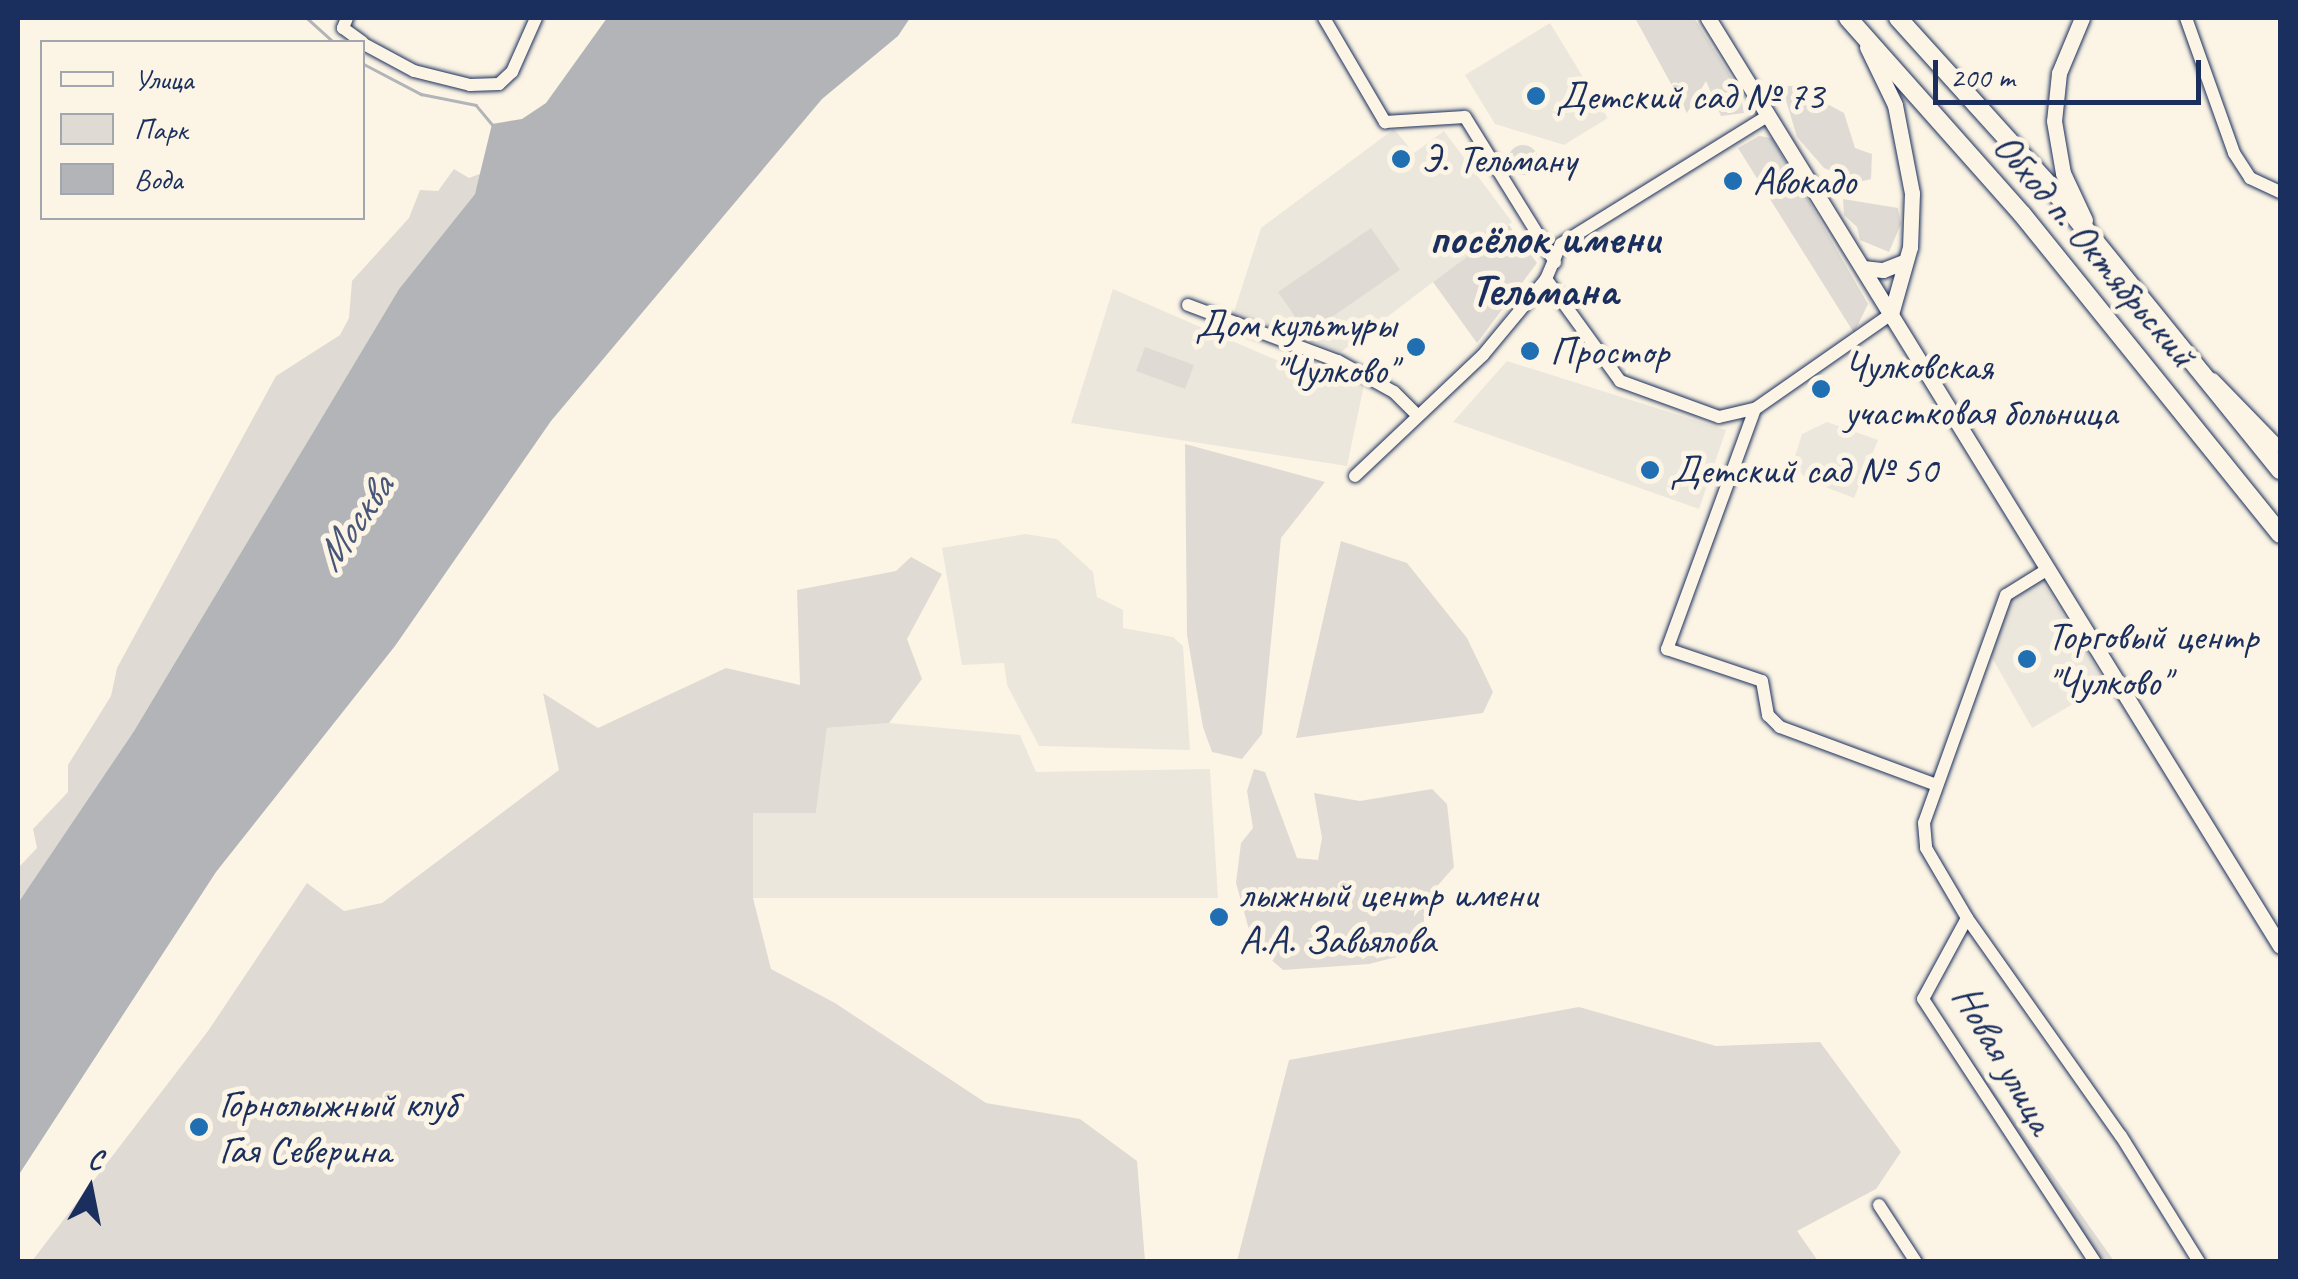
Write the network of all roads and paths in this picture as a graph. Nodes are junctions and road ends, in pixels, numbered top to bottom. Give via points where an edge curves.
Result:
1 (536, 18) edge
2 (1324, 18) edge
3 (1710, 18) edge
4 (1898, 18) edge
5 (2082, 18) edge
6 (2186, 18) edge
7 (1852, 22) edge
8 (365, 45) edge
9 (1769, 115) junction
10 (2280, 192) edge
11 (2100, 245) junction
12 (1555, 262) junction
13 (1904, 262) junction
14 (1863, 268) junction
15 (1546, 279) junction
16 (1188, 304) dead end
17 (1891, 314) junction
18 (2197, 365) junction
19 (1755, 409) junction
20 (1417, 415) junction
21 (2280, 448) edge
22 (2280, 470) edge
23 (1354, 476) dead end
24 (2280, 534) edge
25 (2048, 569) junction
26 (1937, 786) junction
27 (1967, 918) junction
28 (2280, 946) edge
29 (1879, 1205) dead end
30 (1916, 1262) edge
31 (2094, 1262) edge
32 (2200, 1262) edge

1 - 8 street via 512,72 499,84 470,85 414,71
2 - 12 street via 1385,122 1465,116
3 - 9 main road
4 - 11 highway
5 - 11 main road via 2060,73 2054,121 2063,173
6 - 10 street via 2234,153 2250,178
7 - 13 main road via 1895,105 1908,164 1913,226
7 - 24 highway, Обход п. Октябрьский via 2022,214
9 - 12 street via 1579,229 1560,244
9 - 14 main road
11 - 18 highway
12 - 15 street
13 - 14 main road
13 - 17 main road
14 - 17 main road
15 - 19 street via 1620,381 1720,417
15 - 20 street via 1483,355
16 - 20 street via 1338,361 1394,392
17 - 19 street
17 - 25 main road
18 - 21 street
18 - 22 highway
19 - 26 street via 1668,650 1762,681 1768,715 1780,727
20 - 23 street
25 - 26 street via 2006,595
25 - 28 main road
26 - 27 street via 1922,832
27 - 31 street, Новая улица via 1922,999
27 - 32 street via 2121,1136
29 - 30 street

